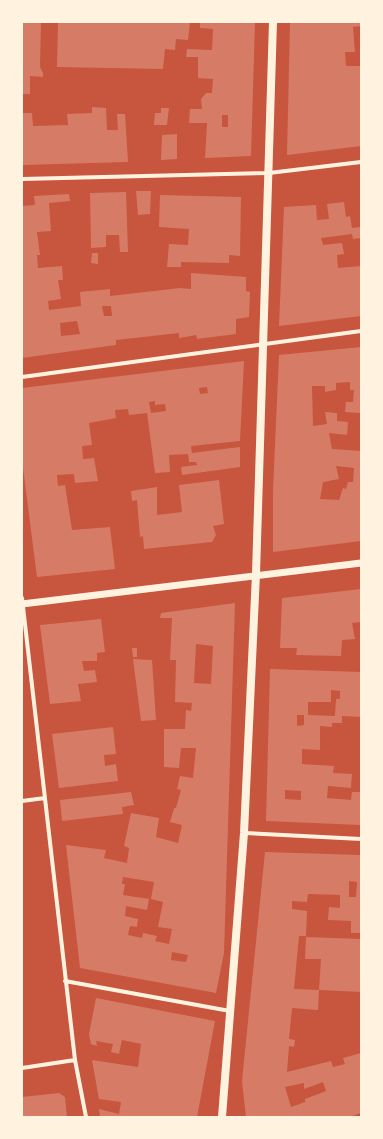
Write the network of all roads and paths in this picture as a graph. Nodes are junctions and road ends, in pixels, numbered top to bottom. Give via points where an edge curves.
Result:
1 (273, 22) edge
2 (361, 162) edge
3 (269, 173) junction
4 (22, 179) edge
5 (361, 331) edge
6 (262, 344) junction
7 (22, 377) edge
8 (361, 563) edge
9 (256, 574) junction
10 (22, 602) edge
11 (45, 798) junction
12 (22, 801) edge
13 (244, 833) junction
14 (361, 839) edge
15 (66, 981) junction
16 (230, 1011) junction
17 (75, 1060) junction
18 (22, 1068) edge
19 (86, 1117) edge
20 (222, 1117) edge

1 - 3 main road
2 - 3 street
3 - 4 street
3 - 6 main road
5 - 6 street
6 - 7 street
6 - 9 main road
8 - 9 street
9 - 10 street
9 - 13 main road
10 - 11 street
11 - 12 street
11 - 15 street
13 - 14 street
13 - 16 main road
15 - 16 street
15 - 17 street
16 - 20 main road
17 - 18 street
17 - 19 street

